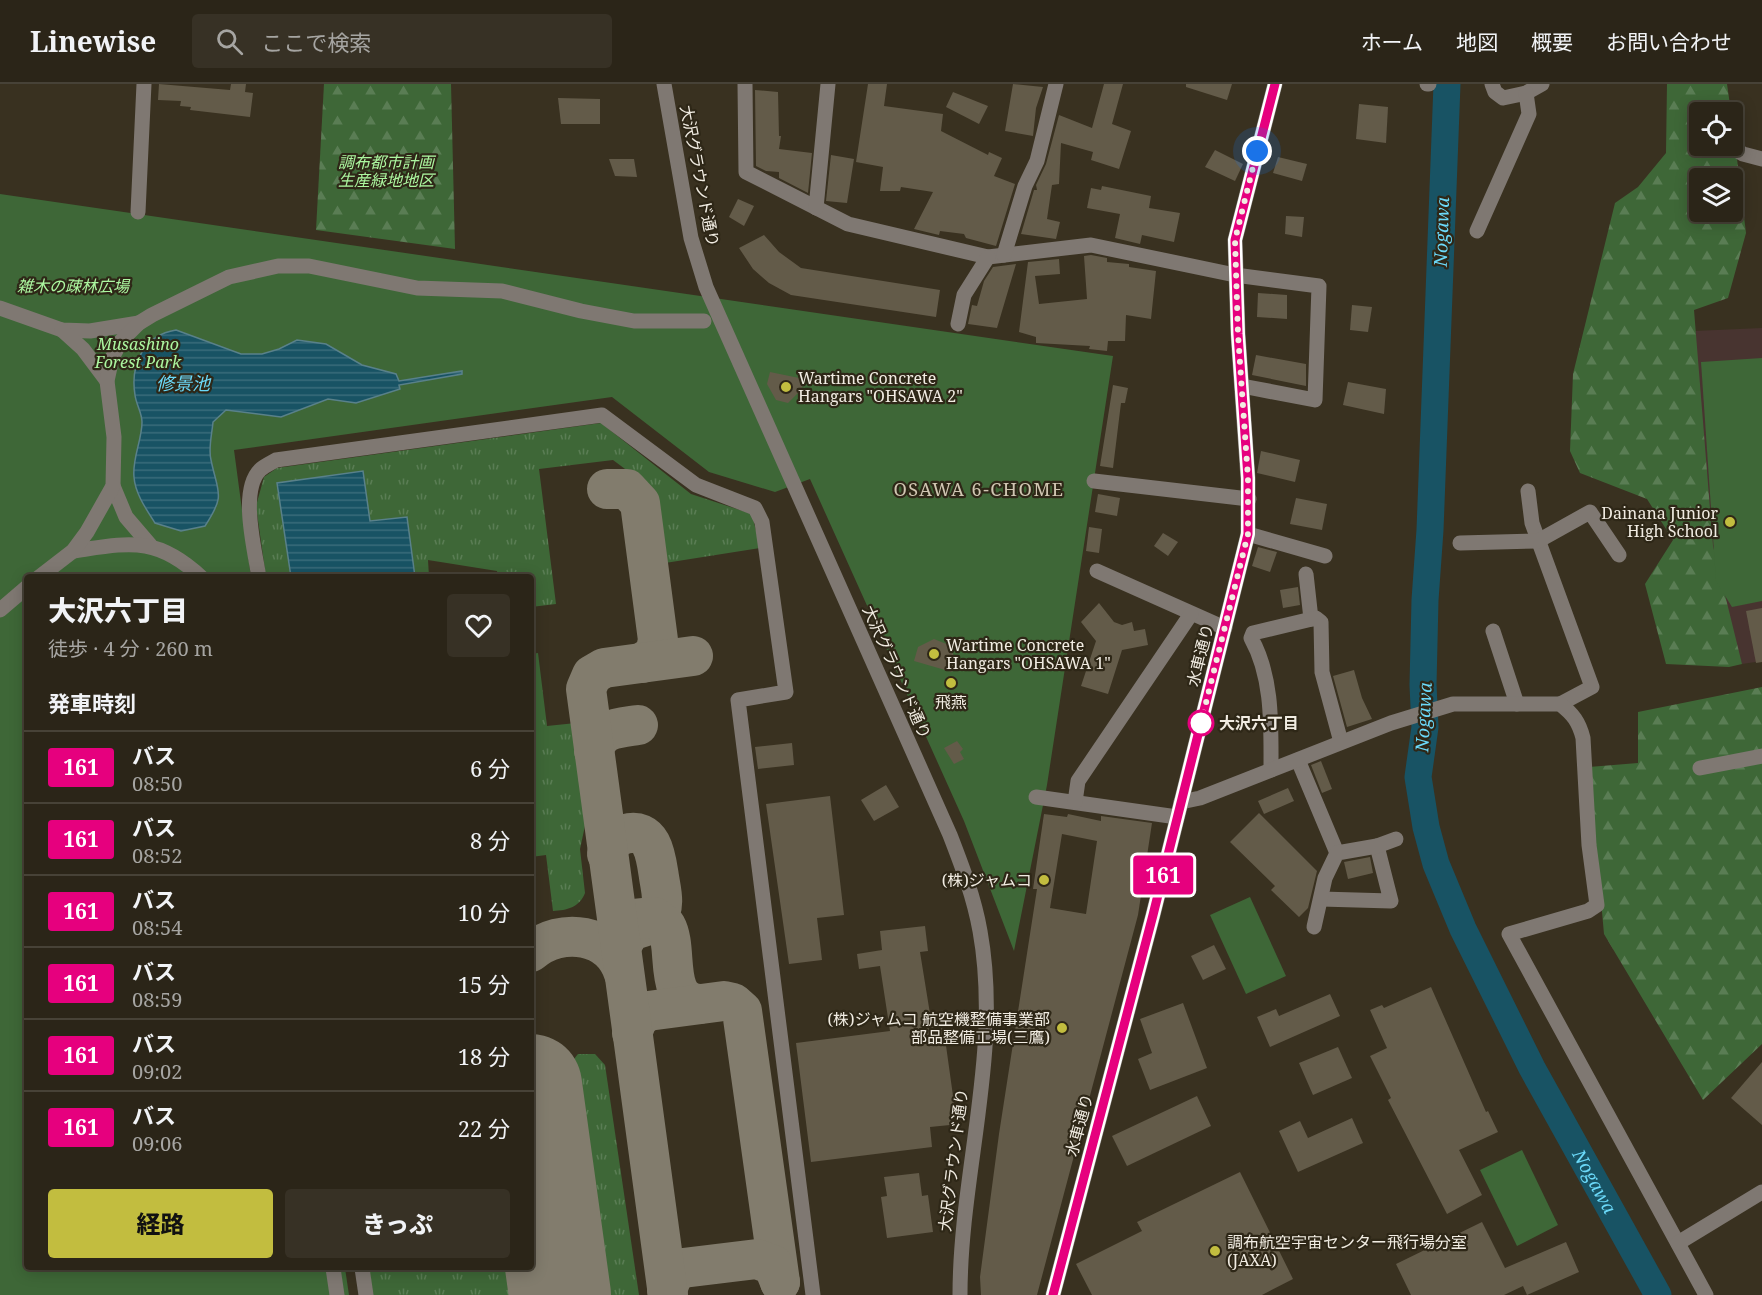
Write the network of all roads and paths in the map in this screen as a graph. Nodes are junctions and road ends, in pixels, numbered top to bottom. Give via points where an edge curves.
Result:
1 (144, 84) edge
2 (664, 84) edge
3 (745, 84) edge
4 (828, 84) edge
5 (1056, 84) edge
6 (1275, 84) edge
7 (1492, 84) edge
8 (1542, 84) edge
9 (1526, 93) junction
10 (1743, 154) edge
11 (1762, 159) edge
12 (816, 208) junction
13 (138, 212) dead end
14 (1477, 231) dead end
15 (1004, 255) junction
16 (988, 257) junction
17 (1235, 275) junction
18 (0, 308) edge
19 (704, 321) dead end
20 (139, 323) junction
21 (958, 324) dead end
22 (62, 330) junction
23 (107, 381) junction
24 (1242, 387) junction
25 (1094, 481) dead end
26 (112, 486) junction
27 (1528, 491) dead end
28 (1249, 499) junction
29 (1248, 534) junction
30 (1538, 541) junction
31 (1460, 543) dead end
32 (150, 545) junction
33 (73, 551) junction
34 (1619, 555) dead end
35 (1324, 556) dead end
36 (1097, 571) dead end
37 (43, 574) edge
38 (197, 574) edge
39 (258, 574) edge
40 (1306, 574) dead end
41 (24, 590) edge
42 (0, 610) edge
43 (1191, 614) junction
44 (1311, 619) junction
45 (1225, 628) junction
46 (1493, 631) dead end
47 (1518, 704) junction
48 (1560, 704) junction
49 (1341, 742) junction
50 (1762, 756) edge
51 (1298, 760) junction
52 (1700, 768) dead end
53 (1270, 771) junction
54 (1036, 797) dead end
55 (1075, 802) junction
56 (1181, 802) junction
57 (1177, 817) junction
58 (1396, 839) dead end
59 (1377, 846) junction
60 (1337, 853) junction
61 (1321, 899) junction
62 (1314, 927) dead end
63 (1762, 1192) edge
64 (1678, 1243) junction
65 (333, 1270) edge
66 (362, 1270) edge
67 (337, 1295) edge
68 (366, 1295) edge
69 (813, 1295) edge
70 (960, 1295) edge
71 (1053, 1295) edge
72 (1706, 1295) edge

1 - 13 street
2 - 70 street, 大沢グラウンド通り via 691,238 710,296 950,835 978,920 987,996 986,1048 960,1247
3 - 12 street via 747,172
4 - 12 street
5 - 15 street via 1037,161 1025,186
6 - 17 street, 水車通り via 1239,218
7 - 9 street via 1503,98
8 - 9 street
9 - 14 street via 1529,114
10 - 11 street
12 - 16 street via 848,224
15 - 16 street
15 - 17 street via 1091,245
16 - 21 street via 964,296
17 - 24 street, 水車通り
17 - 24 street via 1319,286 1315,400
18 - 22 street
19 - 20 street via 634,321 502,291 417,288 296,265 229,277
20 - 22 street via 90,331
20 - 23 street via 117,348
22 - 23 street via 84,348
23 - 26 street via 114,437
24 - 28 street, 水車通り
25 - 28 street
26 - 32 street via 126,517
26 - 33 street
27 - 30 street
28 - 29 street, 水車通り
29 - 35 street
29 - 45 street, 水車通り
30 - 31 street
30 - 34 street via 1590,512
30 - 48 street via 1592,687
32 - 33 street via 126,543
32 - 38 street
33 - 37 street
36 - 43 street
39 - 69 street via 250,511 252,481 260,469 276,460 602,414 696,485 755,508 762,522 786,692 738,700
40 - 44 street
41 - 42 street
43 - 45 street
43 - 55 street via 1078,782
44 - 49 street via 1321,622 1322,672
44 - 53 street via 1253,633 1251,638 1262,657 1271,720
45 - 56 street, 水車通り
46 - 47 street
47 - 48 street
47 - 49 street via 1444,707
48 - 64 street via 1580,723 1583,738 1597,906 1509,934
49 - 51 street
50 - 52 street
51 - 53 street
51 - 60 street
53 - 56 street
54 - 55 street
55 - 57 street
56 - 57 street, 水車通り
57 - 71 street, 水車通り
58 - 59 street
59 - 60 street
59 - 61 street via 1391,901
60 - 61 street via 1325,878
61 - 62 street
63 - 64 street
64 - 72 street
65 - 67 street
66 - 68 street

